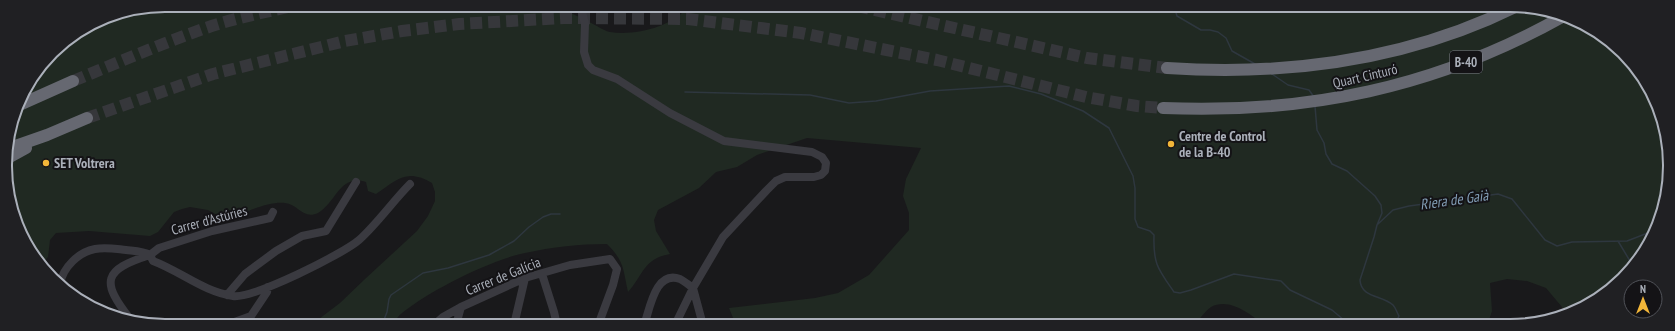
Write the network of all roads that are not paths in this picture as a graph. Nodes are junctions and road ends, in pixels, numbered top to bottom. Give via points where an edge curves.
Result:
1 (582, 12) edge
2 (1503, 12) edge
3 (1557, 19) edge
4 (1167, 68) tunnel mouth
5 (73, 81) tunnel mouth
6 (27, 101) edge
7 (1163, 108) tunnel mouth
8 (87, 118) tunnel mouth
9 (47, 134) junction
10 (13, 147) edge
11 (12, 155) edge
12 (356, 182) dead end
13 (410, 184) dead end
14 (273, 212) dead end
15 (150, 255) junction
16 (542, 274) junction
17 (61, 278) edge
18 (525, 278) junction
19 (268, 287) junction
20 (693, 288) junction
21 (227, 295) junction
22 (461, 307) junction
23 (127, 314) edge
24 (243, 319) edge
25 (441, 319) edge
26 (458, 319) edge
27 (515, 319) edge
28 (556, 319) edge
29 (600, 319) edge
30 (646, 319) edge
31 (678, 319) edge
32 (701, 319) edge

1 - 20 street via 585,24 584,52 588,65 593,70 622,82 670,113 724,141 812,152 822,157 826,163 825,171 814,178 785,177 776,181 723,237
2 - 4 highway, Quart Cinturó / B-40 via 1456,32 1347,61 1269,70
3 - 7 highway, Quart Cinturó / B-40 via 1492,52 1426,76 1365,93 1263,108
5 - 6 highway
8 - 9 highway
9 - 10 highway
9 - 11 highway
12 - 21 street via 326,231 302,236 276,251 245,274
13 - 19 street via 359,240 323,262
14 - 15 street, Carrer d'Astúries via 270,218 212,231 159,248
15 - 17 street via 139,251 95,249 84,253 69,264
15 - 21 street via 153,261 206,288
15 - 23 street via 119,267 112,274 112,292
16 - 18 street, Carrer de Galícia
16 - 28 street
16 - 29 street, Carrer de Galícia via 570,265 610,259 617,269
18 - 22 street, Carrer de Galícia
18 - 27 street
19 - 21 street via 245,295
19 - 24 street via 251,316
20 - 30 street via 680,279 668,278 658,284
20 - 31 street
20 - 32 street
22 - 25 street, Carrer de Galícia
22 - 26 street

